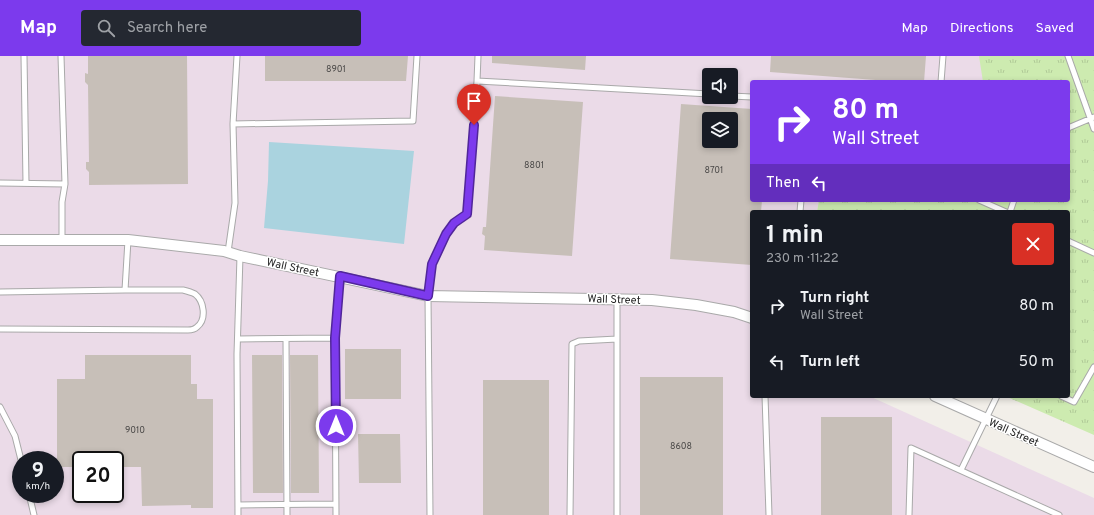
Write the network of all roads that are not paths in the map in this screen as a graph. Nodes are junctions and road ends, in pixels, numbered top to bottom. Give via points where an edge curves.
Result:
1 (24, 56) edge
2 (61, 56) edge
3 (237, 56) edge
4 (417, 56) edge
5 (478, 56) edge
6 (943, 56) edge
7 (1068, 56) edge
8 (942, 80) edge
9 (477, 81) junction
10 (702, 94) edge
11 (738, 96) edge
12 (750, 97) edge
13 (1092, 117) edge
14 (233, 124) junction
15 (1070, 127) edge
16 (1094, 128) edge
17 (0, 183) edge
18 (26, 183) junction
19 (65, 184) junction
20 (984, 202) edge
21 (1002, 210) edge
22 (0, 240) edge
23 (62, 240) junction
24 (128, 240) junction
25 (1070, 242) edge
26 (228, 252) junction
27 (1094, 253) edge
28 (240, 256) junction
29 (340, 276) junction
30 (125, 290) junction
31 (0, 292) edge
32 (428, 296) junction
33 (617, 298) junction
34 (750, 317) edge
35 (0, 329) edge
36 (335, 338) junction
37 (238, 339) junction
38 (286, 339) junction
39 (617, 339) junction
40 (1094, 367) edge
41 (765, 398) edge
42 (939, 398) edge
43 (996, 398) edge
44 (1065, 398) edge
45 (0, 407) edge
46 (986, 419) junction
47 (19, 451) edge
48 (1094, 467) edge
49 (961, 470) junction
50 (31, 503) edge
51 (238, 504) junction
52 (287, 504) junction
53 (336, 504) junction
54 (34, 515) edge
55 (238, 515) edge
56 (287, 515) edge
57 (336, 515) edge
58 (430, 515) edge
59 (570, 515) edge
60 (617, 515) edge
61 (769, 515) edge
62 (909, 515) edge
63 (1059, 515) edge

1 - 18 lane
2 - 19 lane
3 - 14 lane
4 - 14 lane via 413,121
5 - 9 lane
6 - 8 lane
7 - 13 lane
9 - 10 lane
9 - 32 lane via 467,214 454,223 446,234 432,264
11 - 12 lane
13 - 15 lane
13 - 16 lane
14 - 26 lane via 235,203
17 - 18 lane
18 - 19 lane
19 - 23 lane via 62,202
20 - 21 lane
22 - 23 street, Wall Street
23 - 24 street, Wall Street
24 - 26 street, Wall Street
24 - 30 lane
25 - 27 lane
26 - 28 street, Wall Street
28 - 29 street, Wall Street
28 - 37 lane
29 - 32 street, Wall Street
29 - 36 lane
30 - 31 lane
30 - 35 lane via 191,292 201,300 203,306 200,323 188,330
32 - 33 street, Wall Street
32 - 58 lane
33 - 34 street, Wall Street via 696,305
33 - 39 lane
36 - 38 lane
36 - 53 lane
37 - 38 lane
37 - 51 lane
38 - 52 lane
39 - 59 lane via 579,341 572,344
39 - 60 lane
40 - 44 lane via 1074,402
41 - 61 lane
42 - 46 street, Wall Street
43 - 46 lane
45 - 47 lane via 16,436
46 - 48 street, Wall Street
46 - 49 lane
49 - 62 lane via 911,448
49 - 63 lane
50 - 54 lane
51 - 52 lane
51 - 55 lane
52 - 53 lane
52 - 56 lane
53 - 57 lane

